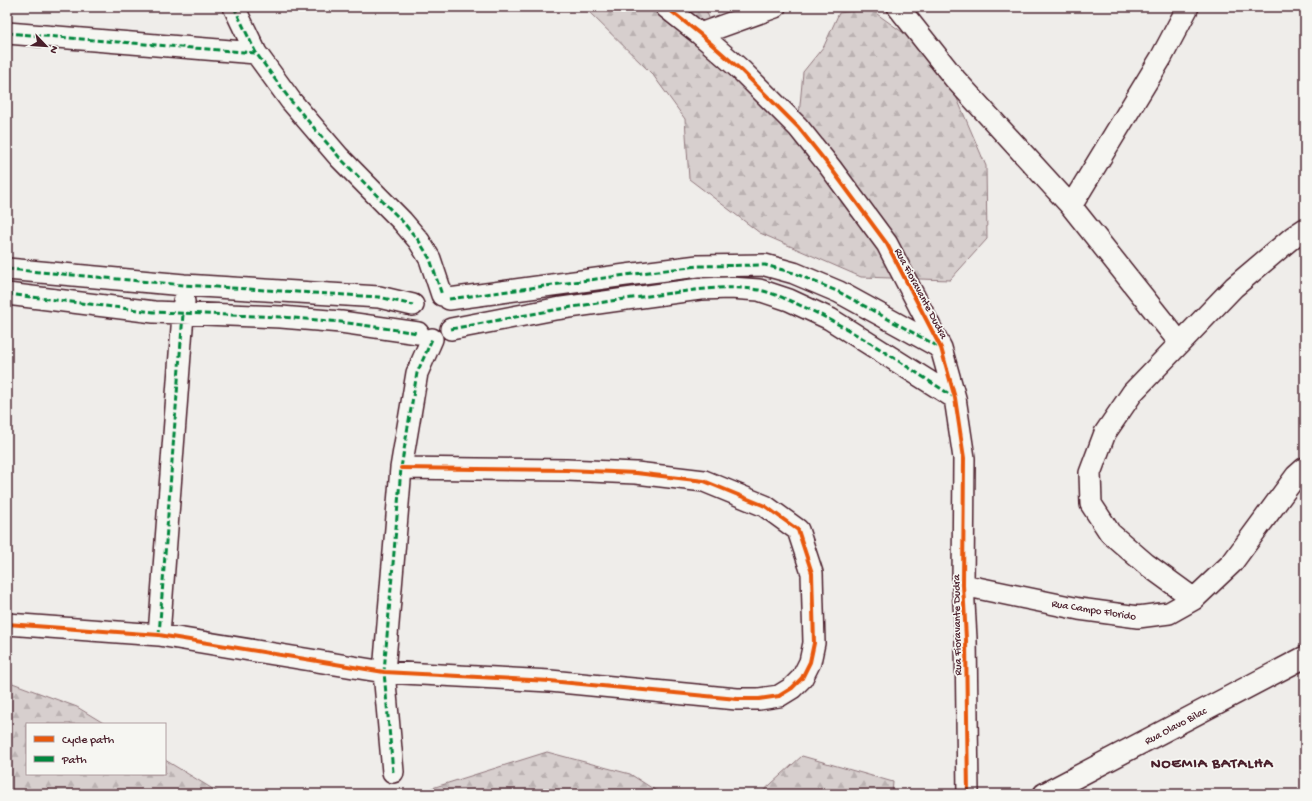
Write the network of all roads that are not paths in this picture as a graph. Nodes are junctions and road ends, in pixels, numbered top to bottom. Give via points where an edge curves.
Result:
1 (234, 7) edge
2 (666, 7) edge
3 (776, 7) edge
4 (898, 7) edge
5 (1188, 7) edge
6 (7, 33) edge
7 (700, 34) junction
8 (256, 53) junction
9 (1071, 206) junction
10 (1305, 229) edge
11 (7, 269) edge
12 (184, 285) junction
13 (7, 294) edge
14 (445, 297) junction
15 (413, 305) junction
16 (184, 314) junction
17 (452, 329) junction
18 (425, 336) junction
19 (1180, 343) junction
20 (941, 348) junction
21 (955, 398) junction
22 (401, 468) junction
23 (1305, 468) edge
24 (964, 585) junction
25 (1194, 599) junction
26 (7, 624) edge
27 (159, 635) junction
28 (1305, 657) edge
29 (384, 672) junction
30 (392, 772) dead end
31 (1052, 792) edge
32 (968, 794) edge

1 - 8 street
2 - 7 street, Rua Fioravante Dudra
3 - 7 street
4 - 9 street via 955,79
5 - 9 street via 1161,58
6 - 8 street
7 - 20 street, Rua Fioravante Dudra via 742,70 798,127 830,167 886,244
8 - 14 street via 291,101 339,157 419,241 430,259
9 - 19 street
10 - 19 street via 1234,287
11 - 12 street
12 - 15 street via 379,297
12 - 16 street
13 - 16 street
14 - 15 street via 435,293 422,296
14 - 17 street via 454,306 456,314
14 - 20 street via 698,266 765,265 794,273 839,292
15 - 18 street via 410,320 413,328
16 - 18 street via 341,322
16 - 27 street
17 - 18 street via 439,338
17 - 21 street via 555,310 700,289 759,290 789,300 830,319
18 - 22 street
19 - 25 street via 1133,392 1105,433 1090,474 1091,504 1110,534
20 - 21 street, Rua Fioravante Dudra
21 - 24 street, Rua Fioravante Dudra via 964,458
22 - 29 street
22 - 29 street via 636,473 704,481 765,506 798,530 812,573 814,643 810,662 802,678 779,696 758,699 550,681
23 - 25 street, Rua Campo Florido via 1296,476 1232,563
24 - 25 street, Rua Campo Florido via 1079,609 1138,617 1169,613
24 - 32 street, Rua Fioravante Dudra
26 - 27 street
27 - 29 street
28 - 31 street, Rua Olavo Bilac
29 - 30 street

